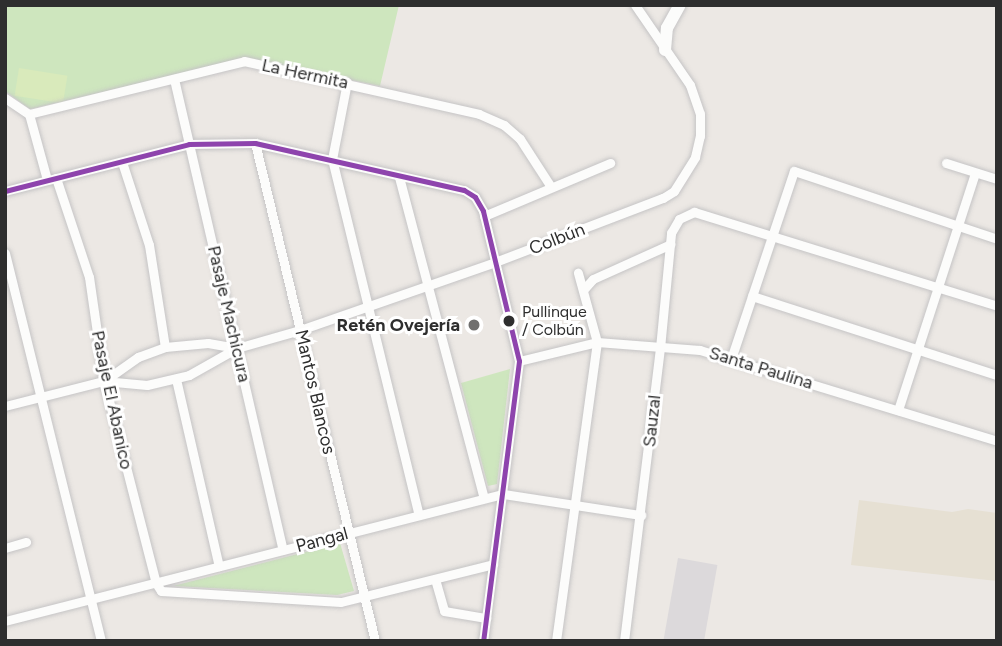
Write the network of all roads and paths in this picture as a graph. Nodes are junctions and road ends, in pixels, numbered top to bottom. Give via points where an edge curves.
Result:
1 (635, 5) edge
2 (680, 5) edge
3 (665, 50) junction
4 (174, 79) junction
5 (347, 82) junction
6 (5, 98) edge
7 (29, 114) junction
8 (255, 143) junction
9 (190, 144) junction
10 (332, 159) junction
11 (122, 162) junction
12 (610, 163) dead end
13 (946, 163) dead end
14 (975, 173) junction
15 (399, 177) junction
16 (52, 179) junction
17 (997, 179) edge
18 (551, 187) junction
19 (5, 191) edge
20 (484, 216) junction
21 (958, 226) junction
22 (772, 236) junction
23 (997, 239) edge
24 (671, 244) junction
25 (5, 254) edge
26 (495, 262) junction
27 (578, 273) dead end
28 (427, 285) junction
29 (938, 288) junction
30 (584, 289) junction
31 (752, 296) junction
32 (368, 306) junction
33 (997, 306) edge
34 (300, 330) junction
35 (597, 342) junction
36 (165, 347) junction
37 (237, 348) junction
38 (660, 348) junction
39 (919, 350) junction
40 (731, 359) junction
41 (519, 360) junction
42 (997, 375) edge
43 (176, 379) junction
44 (104, 381) junction
45 (41, 398) junction
46 (5, 406) edge
47 (898, 410) junction
48 (997, 441) edge
49 (503, 494) junction
50 (484, 498) junction
51 (577, 504) junction
52 (419, 514) junction
53 (641, 515) junction
54 (349, 533) junction
55 (26, 542) dead end
56 (5, 548) edge
57 (283, 550) junction
58 (493, 564) junction
59 (219, 566) junction
60 (435, 579) junction
61 (156, 583) junction
62 (364, 597) junction
63 (91, 600) junction
64 (486, 618) junction
65 (5, 621) edge
66 (101, 641) edge
67 (374, 641) edge
68 (483, 641) edge
69 (556, 641) edge
70 (624, 641) edge

1 - 3 street, Colbún
2 - 3 street via 667,28
3 - 26 street, Colbún via 690,85 700,114 698,146 681,183 663,198
4 - 5 street, La Hermita via 244,61
4 - 7 street, La Hermita
4 - 9 street, Pasaje Machicura
5 - 10 street
5 - 18 street, La Hermita via 479,114 504,125 520,139
6 - 7 street
7 - 16 street
8 - 9 street
8 - 10 street
8 - 34 street, Mantos Blancos
9 - 11 street
9 - 37 street, Pasaje Machicura
10 - 15 street
10 - 32 street
11 - 16 street
11 - 36 street via 149,245
12 - 18 street
13 - 14 street
14 - 17 street
14 - 21 street
15 - 20 street via 464,190 478,201
15 - 28 street
16 - 19 street
16 - 44 street, Pasaje El Abanico via 89,277
18 - 20 street
20 - 26 street
21 - 22 street via 794,171
21 - 23 street
21 - 29 street
22 - 24 street, Sauzal via 694,212 675,223
22 - 29 street
22 - 31 street
24 - 30 street via 593,279
24 - 38 street, Sauzal
25 - 45 street
26 - 28 street, Colbún
26 - 41 street
27 - 30 street
28 - 32 street, Colbún
28 - 50 street
29 - 33 street
29 - 39 street
30 - 35 street
31 - 39 street
31 - 40 street
32 - 34 street, Colbún
32 - 52 street
34 - 37 street, Colbún
34 - 54 street, Mantos Blancos
35 - 38 street, Santa Paulina
35 - 41 street, Santa Paulina
35 - 51 street
36 - 37 street, Colbún via 194,343
36 - 44 street, Colbún via 138,357
37 - 43 street, Colbún via 214,364
37 - 57 street, Pasaje Machicura
38 - 40 street, Santa Paulina via 700,350
38 - 53 street, Sauzal
39 - 42 street
39 - 47 street
40 - 47 street, Santa Paulina
41 - 49 street
43 - 44 street, Colbún via 132,385
43 - 59 street
44 - 45 street, Colbún
44 - 61 street, Pasaje El Abanico
45 - 46 street, Colbún
45 - 63 street
47 - 48 street, Santa Paulina
49 - 50 street, Pangal
49 - 51 street, Pangal
49 - 58 street
50 - 52 street, Pangal
51 - 53 street, Pangal
51 - 69 street
52 - 54 street, Pangal
53 - 70 street, Sauzal
54 - 57 street, Pangal
54 - 62 street, Mantos Blancos
55 - 56 street
57 - 59 street, Pangal
58 - 60 street
58 - 64 street
59 - 61 street, Pangal
60 - 62 street
60 - 64 street via 444,611
61 - 62 street via 161,591 341,603
61 - 63 street, Pangal
62 - 67 street, Mantos Blancos
63 - 65 street, Pangal
63 - 66 street
64 - 68 street

